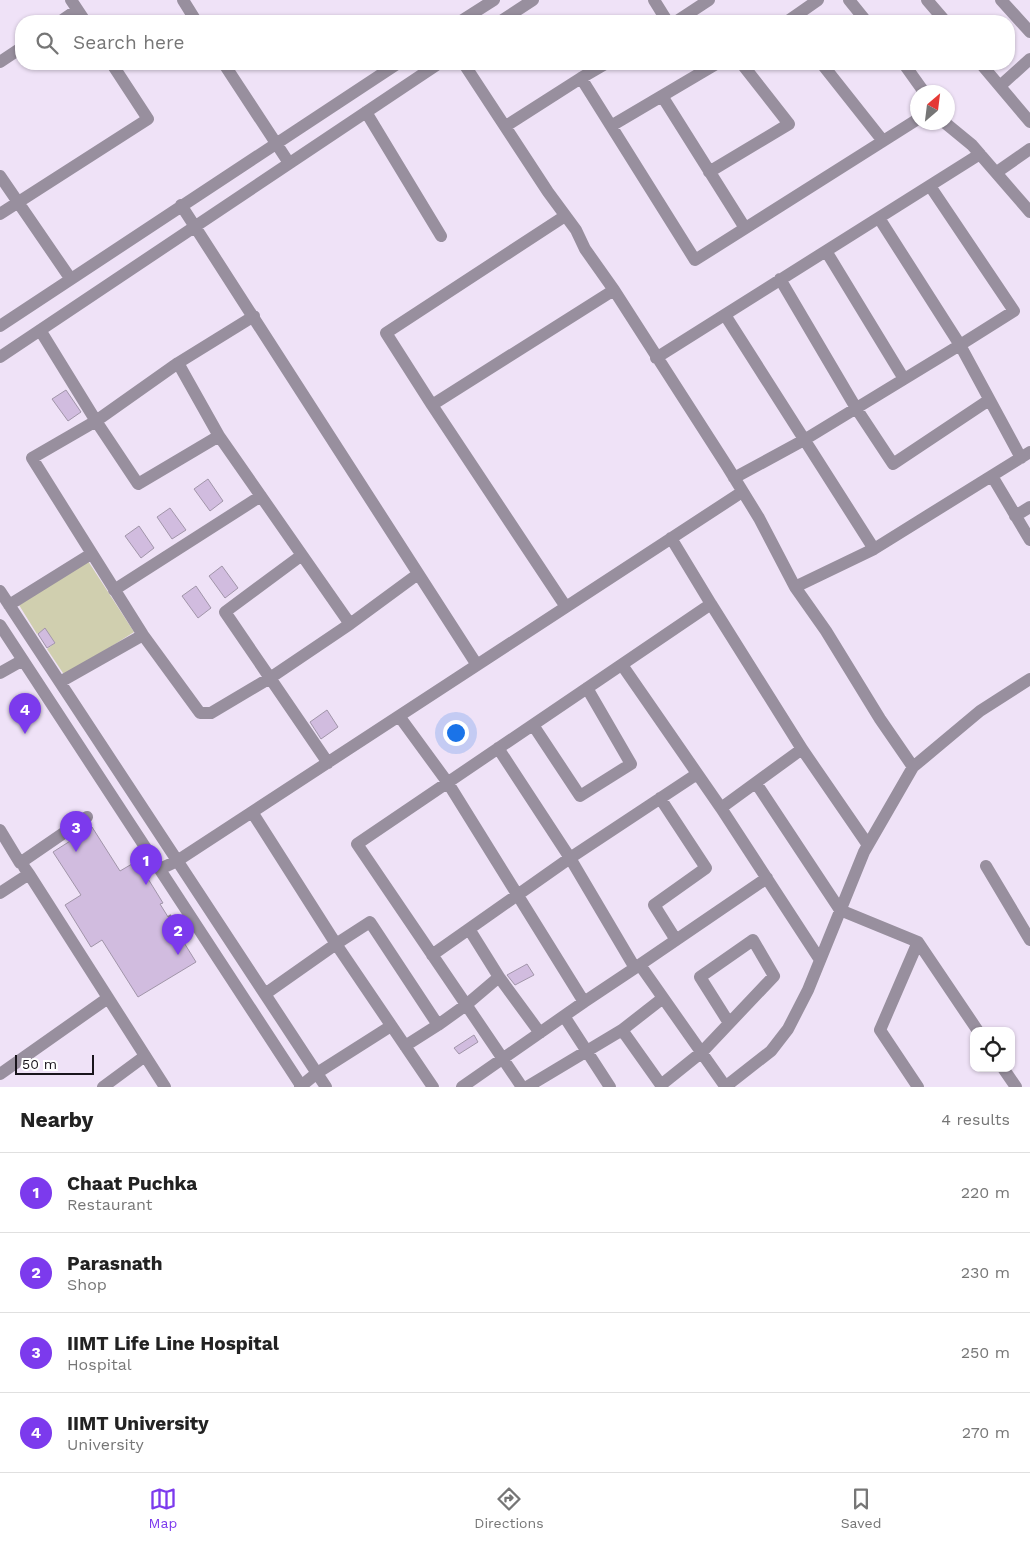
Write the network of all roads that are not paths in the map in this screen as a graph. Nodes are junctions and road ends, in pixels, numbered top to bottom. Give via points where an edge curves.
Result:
1 (184, 0) edge
2 (494, 0) edge
3 (533, 0) edge
4 (654, 0) edge
5 (709, 0) edge
6 (818, 0) edge
7 (849, 0) edge
8 (928, 0) edge
9 (1001, 0) edge
10 (74, 5) edge
11 (66, 15) edge
12 (193, 15) edge
13 (470, 15) edge
14 (510, 15) edge
15 (663, 15) edge
16 (686, 15) edge
17 (797, 15) edge
18 (861, 15) edge
19 (940, 15) edge
20 (1015, 15) edge
21 (1015, 15) edge
22 (1030, 32) edge
23 (15, 52) edge
24 (1030, 59) edge
25 (0, 62) edge
26 (116, 70) edge
27 (228, 70) edge
28 (388, 70) edge
29 (429, 70) edge
30 (468, 70) edge
31 (595, 70) edge
32 (706, 70) edge
33 (747, 70) edge
34 (827, 70) edge
35 (908, 70) edge
36 (986, 70) edge
37 (581, 78) junction
38 (919, 85) edge
39 (1000, 86) junction
40 (662, 96) junction
41 (366, 112) junction
42 (1030, 122) edge
43 (910, 124) edge
44 (506, 126) junction
45 (611, 126) junction
46 (953, 130) edge
47 (883, 141) junction
48 (276, 143) junction
49 (1030, 149) edge
50 (980, 154) junction
51 (289, 163) junction
52 (709, 172) junction
53 (996, 172) junction
54 (0, 176) edge
55 (930, 186) junction
56 (18, 202) junction
57 (182, 205) junction
58 (1030, 212) edge
59 (0, 214) edge
60 (565, 216) junction
61 (879, 218) junction
62 (195, 226) junction
63 (745, 228) junction
64 (441, 236) dead end
65 (826, 251) junction
66 (70, 278) junction
67 (780, 280) junction
68 (614, 290) junction
69 (725, 315) junction
70 (254, 316) junction
71 (0, 326) edge
72 (40, 330) junction
73 (960, 345) junction
74 (0, 357) edge
75 (656, 358) junction
76 (178, 363) junction
77 (904, 379) junction
78 (989, 400) junction
79 (432, 406) junction
80 (856, 408) junction
81 (96, 421) junction
82 (219, 436) junction
83 (804, 440) junction
84 (1026, 455) edge
85 (992, 476) junction
86 (734, 478) junction
87 (742, 492) junction
88 (261, 496) junction
89 (1030, 507) edge
90 (1016, 516) junction
91 (671, 538) junction
92 (1030, 540) edge
93 (874, 549) junction
94 (91, 554) junction
95 (302, 555) junction
96 (418, 574) junction
97 (795, 587) junction
98 (114, 590) junction
99 (0, 591) edge
100 (711, 604) junction
101 (9, 605) junction
102 (566, 607) junction
103 (350, 624) junction
104 (0, 625) edge
105 (143, 635) junction
106 (22, 660) junction
107 (477, 665) junction
108 (622, 665) junction
109 (0, 673) edge
110 (270, 678) junction
111 (1030, 679) edge
112 (60, 682) junction
113 (587, 688) junction
114 (398, 716) junction
115 (533, 725) junction
116 (498, 748) junction
117 (802, 749) junction
118 (328, 763) junction
119 (913, 767) junction
120 (697, 774) junction
121 (448, 783) junction
122 (756, 783) junction
123 (660, 798) junction
124 (721, 808) junction
125 (252, 812) junction
126 (87, 817) dead end
127 (0, 830) edge
128 (868, 845) junction
129 (570, 858) junction
130 (177, 861) junction
131 (20, 863) junction
132 (986, 866) dead end
133 (160, 870) junction
134 (29, 874) junction
135 (767, 878) junction
136 (0, 893) edge
137 (518, 895) junction
138 (840, 910) junction
139 (469, 929) junction
140 (676, 940) junction
141 (1030, 940) edge
142 (918, 942) junction
143 (336, 944) junction
144 (238, 953) junction
145 (432, 955) junction
146 (820, 960) junction
147 (222, 964) junction
148 (638, 966) junction
149 (499, 977) junction
150 (265, 994) junction
151 (108, 998) junction
152 (663, 998) junction
153 (584, 1002) junction
154 (466, 1005) junction
155 (564, 1016) junction
156 (730, 1023) junction
157 (438, 1025) junction
158 (391, 1026) junction
159 (975, 1027) edge
160 (622, 1030) junction
161 (540, 1033) junction
162 (405, 1046) junction
163 (585, 1052) junction
164 (702, 1052) junction
165 (145, 1056) junction
166 (503, 1060) junction
167 (1006, 1072) edge
168 (317, 1073) junction
169 (0, 1074) edge
170 (659, 1086) edge
171 (103, 1087) edge
172 (165, 1087) edge
173 (301, 1087) edge
174 (326, 1087) edge
175 (433, 1087) edge
176 (462, 1087) edge
177 (522, 1087) edge
178 (527, 1087) edge
179 (610, 1087) edge
180 (725, 1087) edge
181 (918, 1087) edge
182 (1016, 1087) edge

1 - 12 street
2 - 13 street
3 - 14 street
4 - 15 street
5 - 16 street
6 - 17 street
7 - 18 street
8 - 19 street
9 - 20 street
10 - 11 street
21 - 22 street
23 - 25 street
24 - 39 street
26 - 56 street via 148,119
27 - 48 street
28 - 48 street
29 - 41 street
30 - 44 street
31 - 37 street
32 - 40 street
33 - 52 street via 789,124
34 - 47 street
35 - 38 street
36 - 39 street
37 - 44 street
37 - 45 street
39 - 42 street
40 - 45 street
40 - 52 street
41 - 51 street
41 - 64 street
43 - 47 street
44 - 60 street
45 - 63 street via 695,260
46 - 50 street
47 - 63 street
48 - 51 street
48 - 57 street
49 - 53 street
50 - 53 street
50 - 55 street
51 - 62 street
52 - 63 street
53 - 58 street
54 - 56 street
55 - 61 street
55 - 73 street via 1014,311
56 - 59 street
56 - 66 street
57 - 62 street
57 - 66 street
60 - 68 street
60 - 79 street via 386,332
61 - 65 street
61 - 73 street
62 - 70 street
62 - 72 street
65 - 67 street
65 - 77 street
66 - 71 street
67 - 69 street
67 - 80 street
68 - 75 street
68 - 79 street
69 - 75 street
69 - 83 street
70 - 76 street
70 - 96 street
72 - 74 street
72 - 81 street
73 - 77 street
73 - 78 street
75 - 86 street
76 - 81 street
76 - 82 street
77 - 80 street
78 - 80 street via 893,464
78 - 84 street
79 - 102 street
80 - 83 street
81 - 82 street via 138,484
81 - 94 street via 32,458
82 - 88 street
83 - 86 street
83 - 93 street
84 - 85 street
85 - 90 street
85 - 93 street
86 - 87 street
87 - 91 street
87 - 97 street
88 - 95 street
88 - 98 street
89 - 90 street
90 - 92 street
91 - 100 street
91 - 102 street
93 - 97 street
94 - 98 street
94 - 101 street
95 - 103 street
95 - 110 street via 225,612
96 - 103 street
96 - 107 street
97 - 119 street
98 - 105 street
99 - 101 street
100 - 108 street
100 - 117 street
101 - 112 street
102 - 107 street
103 - 110 street
104 - 106 street
105 - 110 street via 200,713 211,713
105 - 112 street
106 - 109 street
106 - 133 street
107 - 114 street
108 - 113 street
108 - 120 street
110 - 118 street
111 - 119 street via 980,711
112 - 130 street
113 - 115 street
113 - 115 street via 631,764 580,796
114 - 118 street
114 - 121 street
115 - 116 street
116 - 121 street
116 - 129 street
117 - 122 street
117 - 128 street
118 - 125 street
119 - 128 street
120 - 123 street
120 - 124 street
121 - 137 street
121 - 145 street via 357,844
122 - 124 street
122 - 138 street
123 - 129 street
123 - 140 street via 706,868 654,905
124 - 135 street
125 - 130 street
125 - 143 street
126 - 131 street
127 - 131 street
128 - 138 street
129 - 137 street
129 - 148 street
130 - 133 street
130 - 144 street
131 - 134 street
132 - 141 street
133 - 147 street
134 - 136 street
134 - 151 street
135 - 140 street
135 - 146 street
137 - 139 street
137 - 153 street
138 - 142 street
138 - 146 street
139 - 145 street
139 - 149 street
140 - 148 street
142 - 159 street
142 - 181 street via 880,1030
143 - 150 street
143 - 157 street via 370,922
143 - 158 street
144 - 147 street
144 - 150 street
145 - 154 street
146 - 180 street via 788,1029 771,1052
147 - 173 street
148 - 152 street
148 - 153 street
149 - 154 street
149 - 161 street
150 - 168 street
151 - 165 street
151 - 169 street
152 - 160 street
152 - 164 street
153 - 155 street
154 - 157 street
154 - 166 street
155 - 161 street
155 - 163 street
156 - 156 street via 774,976 753,940 700,977
156 - 164 street
157 - 162 street
158 - 162 street
158 - 168 street
160 - 163 street
160 - 170 street
161 - 166 street
162 - 175 street
163 - 178 street
163 - 179 street
164 - 170 street
164 - 180 street
165 - 171 street
165 - 172 street
166 - 176 street
166 - 177 street
167 - 182 street
168 - 173 street
168 - 174 street

